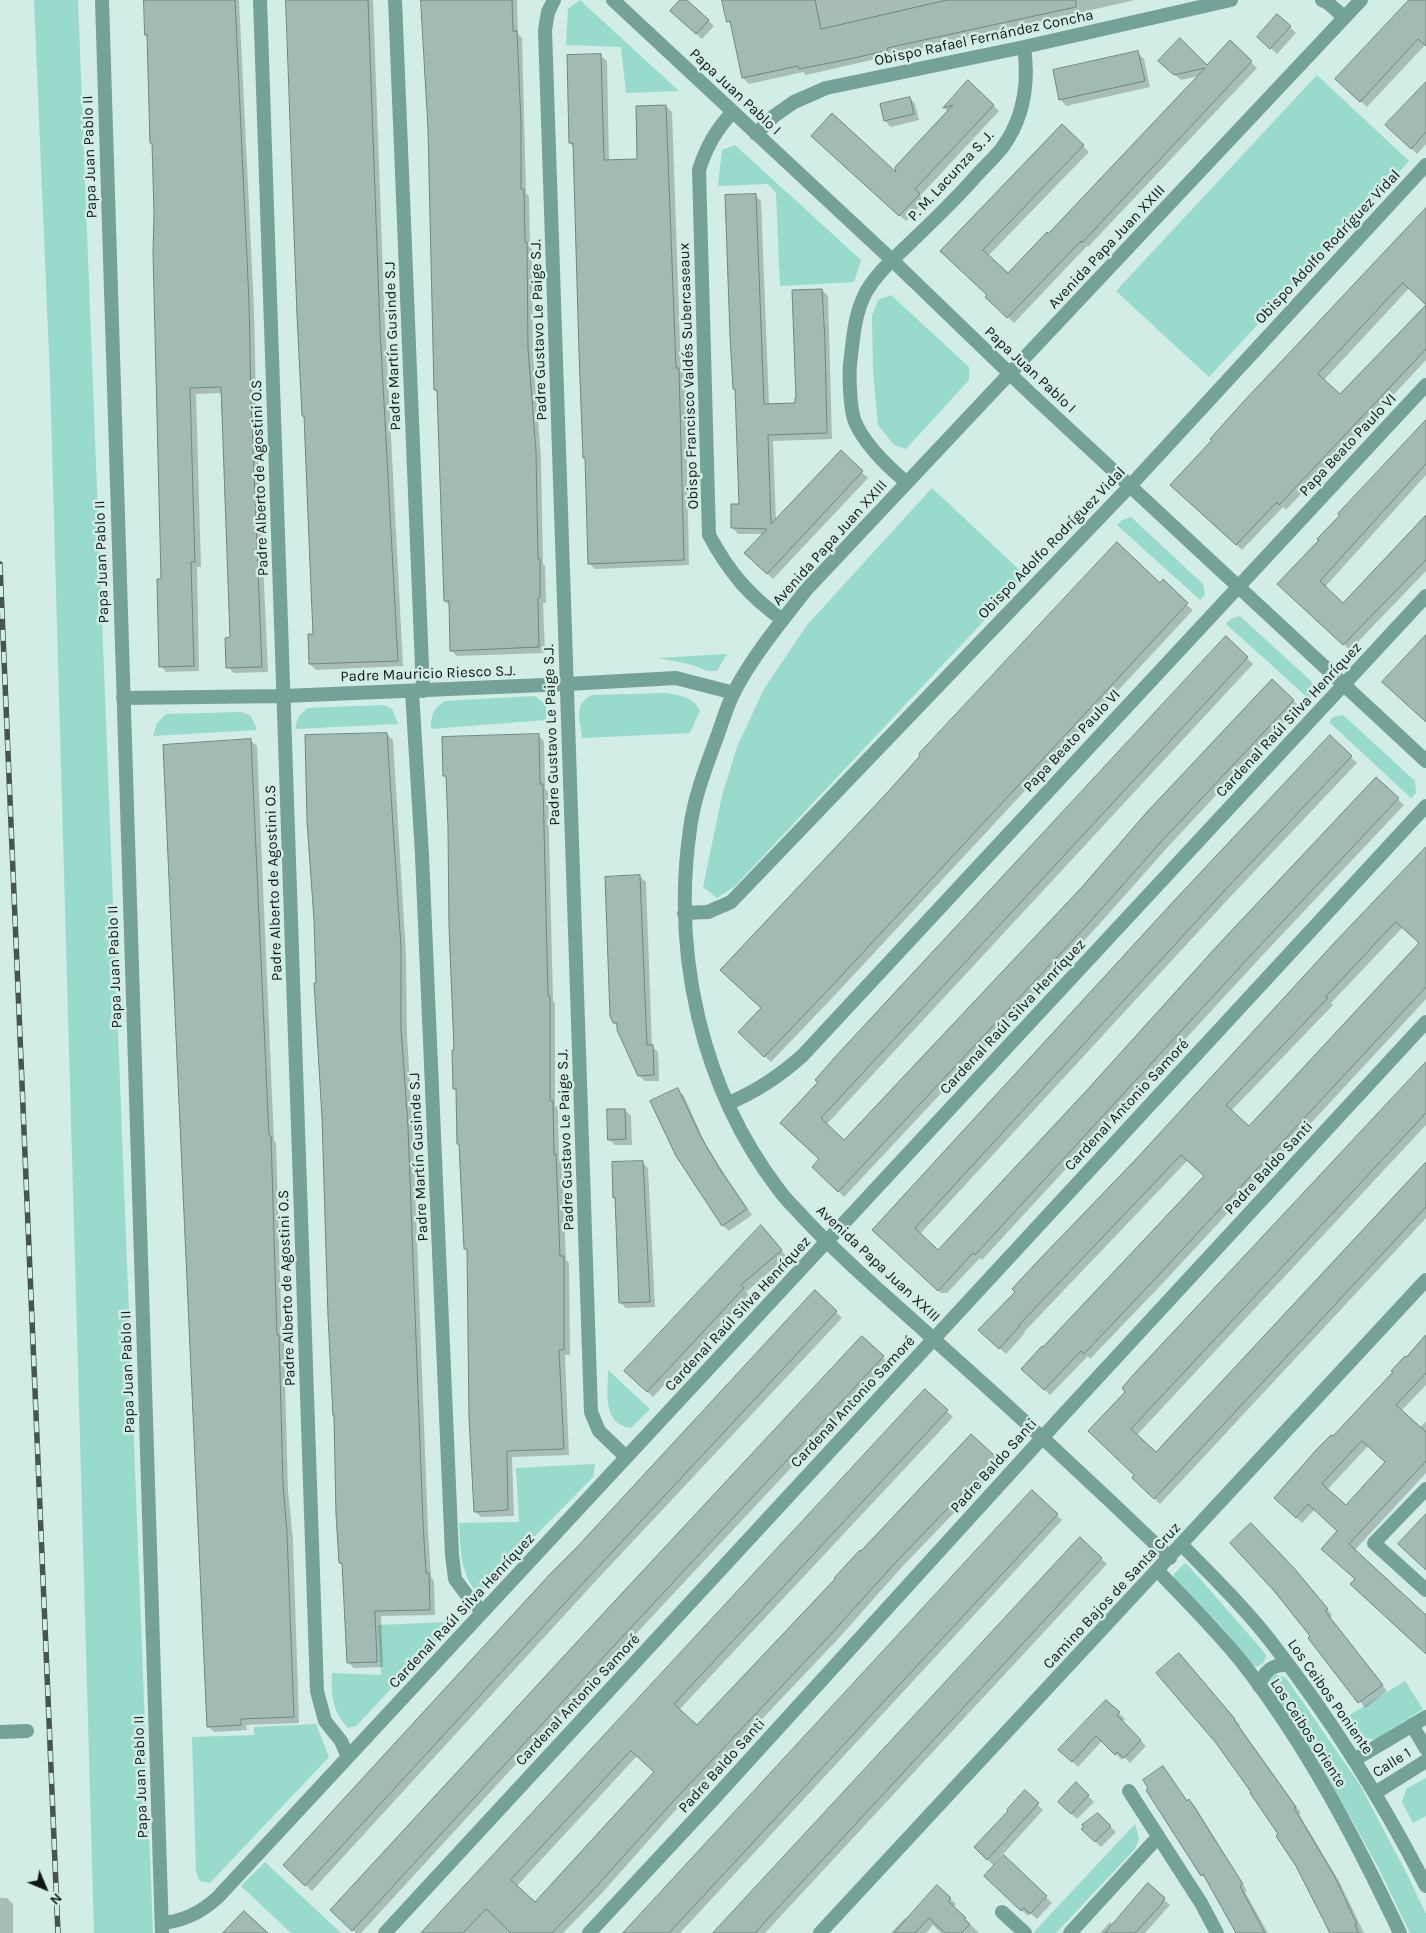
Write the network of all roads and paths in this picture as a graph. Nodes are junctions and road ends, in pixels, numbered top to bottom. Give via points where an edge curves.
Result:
1 (102, 0) edge
2 (260, 0) edge
3 (395, 0) edge
4 (554, 0) edge
5 (1231, 0) edge
6 (1322, 0) edge
7 (1361, 0) edge
8 (622, 3) edge
9 (1344, 17) junction
10 (1024, 47) junction
11 (733, 112) junction
12 (756, 134) junction
13 (1426, 166) edge
14 (892, 260) junction
15 (1010, 374) junction
16 (1426, 385) edge
17 (906, 482) junction
18 (1130, 486) junction
19 (1238, 587) junction
20 (1426, 596) edge
21 (783, 620) junction
22 (567, 684) junction
23 (1344, 685) junction
24 (418, 691) junction
25 (734, 693) junction
26 (284, 696) junction
27 (123, 698) junction
28 (1426, 761) edge
29 (1426, 806) edge
30 (684, 913) junction
31 (1426, 1022) edge
32 (728, 1103) junction
33 (826, 1242) junction
34 (1426, 1280) edge
35 (933, 1339) junction
36 (1042, 1437) junction
37 (626, 1457) junction
38 (1426, 1489) edge
39 (1182, 1545) junction
40 (1170, 1558) junction
41 (1158, 1571) junction
42 (1426, 1590) edge
43 (483, 1611) junction
44 (1288, 1665) junction
45 (1259, 1686) junction
46 (1426, 1717) edge
47 (1412, 1726) junction
48 (27, 1731) dead end
49 (0, 1732) edge
50 (1426, 1749) edge
51 (348, 1757) junction
52 (1354, 1760) junction
53 (1426, 1761) edge
54 (1129, 1791) dead end
55 (1375, 1793) junction
56 (1158, 1837) junction
57 (1426, 1886) edge
58 (1002, 1912) dead end
59 (162, 1928) edge
60 (385, 1933) edge
61 (589, 1933) edge
62 (820, 1933) edge
63 (1025, 1933) edge
64 (1070, 1933) edge
65 (1217, 1933) edge
66 (1400, 1933) edge

1 - 27 street, Papa Juan Pablo II
2 - 26 street, Padre Alberto de Agostini O.S
3 - 24 street, Padre Martín Gusinde S.J
4 - 22 street, Padre Gustavo Le Paige S.J. via 545,30
5 - 10 street, Obispo Rafael Fernández Concha
6 - 9 street
7 - 9 street, Avenida Papa Juan XXIII
8 - 11 street, Papa Juan Pablo I
9 - 15 street, Avenida Papa Juan XXIII
10 - 12 street, Obispo Rafael Fernández Concha via 826,88 789,105
10 - 14 street, P. M. Lacunza S. J. via 1026,83 1018,118 1002,148 953,202
11 - 12 street, Papa Juan Pablo I
11 - 21 street, Obispo Francisco Valdés Subercaseaux via 710,142 699,170 709,535 735,577
12 - 14 street, Papa Juan Pablo I
13 - 18 street, Obispo Adolfo Rodríguez Vidal
14 - 15 street, Papa Juan Pablo I
14 - 17 street, P. M. Lacunza S. J. via 876,276 859,306 854,322 849,378 855,421 873,450
15 - 17 street, Avenida Papa Juan XXIII
15 - 18 street, Papa Juan Pablo I
16 - 19 street, Papa Beato Paulo VI
17 - 21 street, Avenida Papa Juan XXIII via 806,590
18 - 19 street, Papa Juan Pablo I
18 - 30 street, Obispo Adolfo Rodríguez Vidal via 731,902 708,912
19 - 23 street, Papa Juan Pablo I
19 - 32 street, Papa Beato Paulo VI via 802,1055 766,1085
20 - 23 street, Cardenal Raúl Silva Henríquez
21 - 25 street, Avenida Papa Juan XXIII
22 - 24 street, Padre Mauricio Riesco S.J.
22 - 25 street, Padre Mauricio Riesco S.J. via 676,678
22 - 37 street, Padre Gustavo Le Paige S.J. via 591,1412 599,1431
23 - 28 street, Papa Juan Pablo I
23 - 33 street, Cardenal Raúl Silva Henríquez
24 - 26 street, Padre Mauricio Riesco S.J.
24 - 43 street, Padre Martín Gusinde S.J via 423,885 452,1555 455,1579
25 - 30 street, Avenida Papa Juan XXIII via 702,777 690,826
26 - 27 street, Padre Mauricio Riesco S.J.
26 - 51 street, Padre Alberto de Agostini O.S via 317,1690 325,1721 341,1741
27 - 59 street, Papa Juan Pablo II
29 - 35 street, Cardenal Antonio Samoré
30 - 32 street, Avenida Papa Juan XXIII via 689,970 706,1052
31 - 36 street, Padre Baldo Santi
32 - 33 street, Avenida Papa Juan XXIII via 755,1156 780,1192
33 - 35 street, Avenida Papa Juan XXIII
33 - 37 street, Cardenal Raúl Silva Henríquez
34 - 39 street, Camino Bajos de Santa Cruz
35 - 36 street, Avenida Papa Juan XXIII
35 - 60 street, Cardenal Antonio Samoré
36 - 40 street, Avenida Papa Juan XXIII
36 - 61 street, Padre Baldo Santi
37 - 43 street, Cardenal Raúl Silva Henríquez
38 - 42 street via 1374,1544
39 - 40 street, Camino Bajos de Santa Cruz
39 - 44 street, Los Ceibos Poniente via 1243,1610
40 - 41 street, Camino Bajos de Santa Cruz
41 - 45 street, Los Ceibos Oriente via 1201,1614
41 - 62 street, Camino Bajos de Santa Cruz
43 - 51 street, Cardenal Raúl Silva Henríquez
44 - 45 street via 1278,1664 1269,1668
44 - 52 street, Los Ceibos Poniente via 1333,1725
45 - 66 street, Los Ceibos Oriente via 1283,1719 1344,1820
46 - 47 street, Calle 1
47 - 50 street
47 - 52 street, Calle 1
48 - 49 street
51 - 59 street, Cardenal Raúl Silva Henríquez via 209,1906
52 - 55 street, Los Ceibos Poniente
53 - 55 street, Calle 1
54 - 56 street
55 - 57 street, Los Ceibos Poniente
56 - 64 street
56 - 65 street
58 - 63 street

